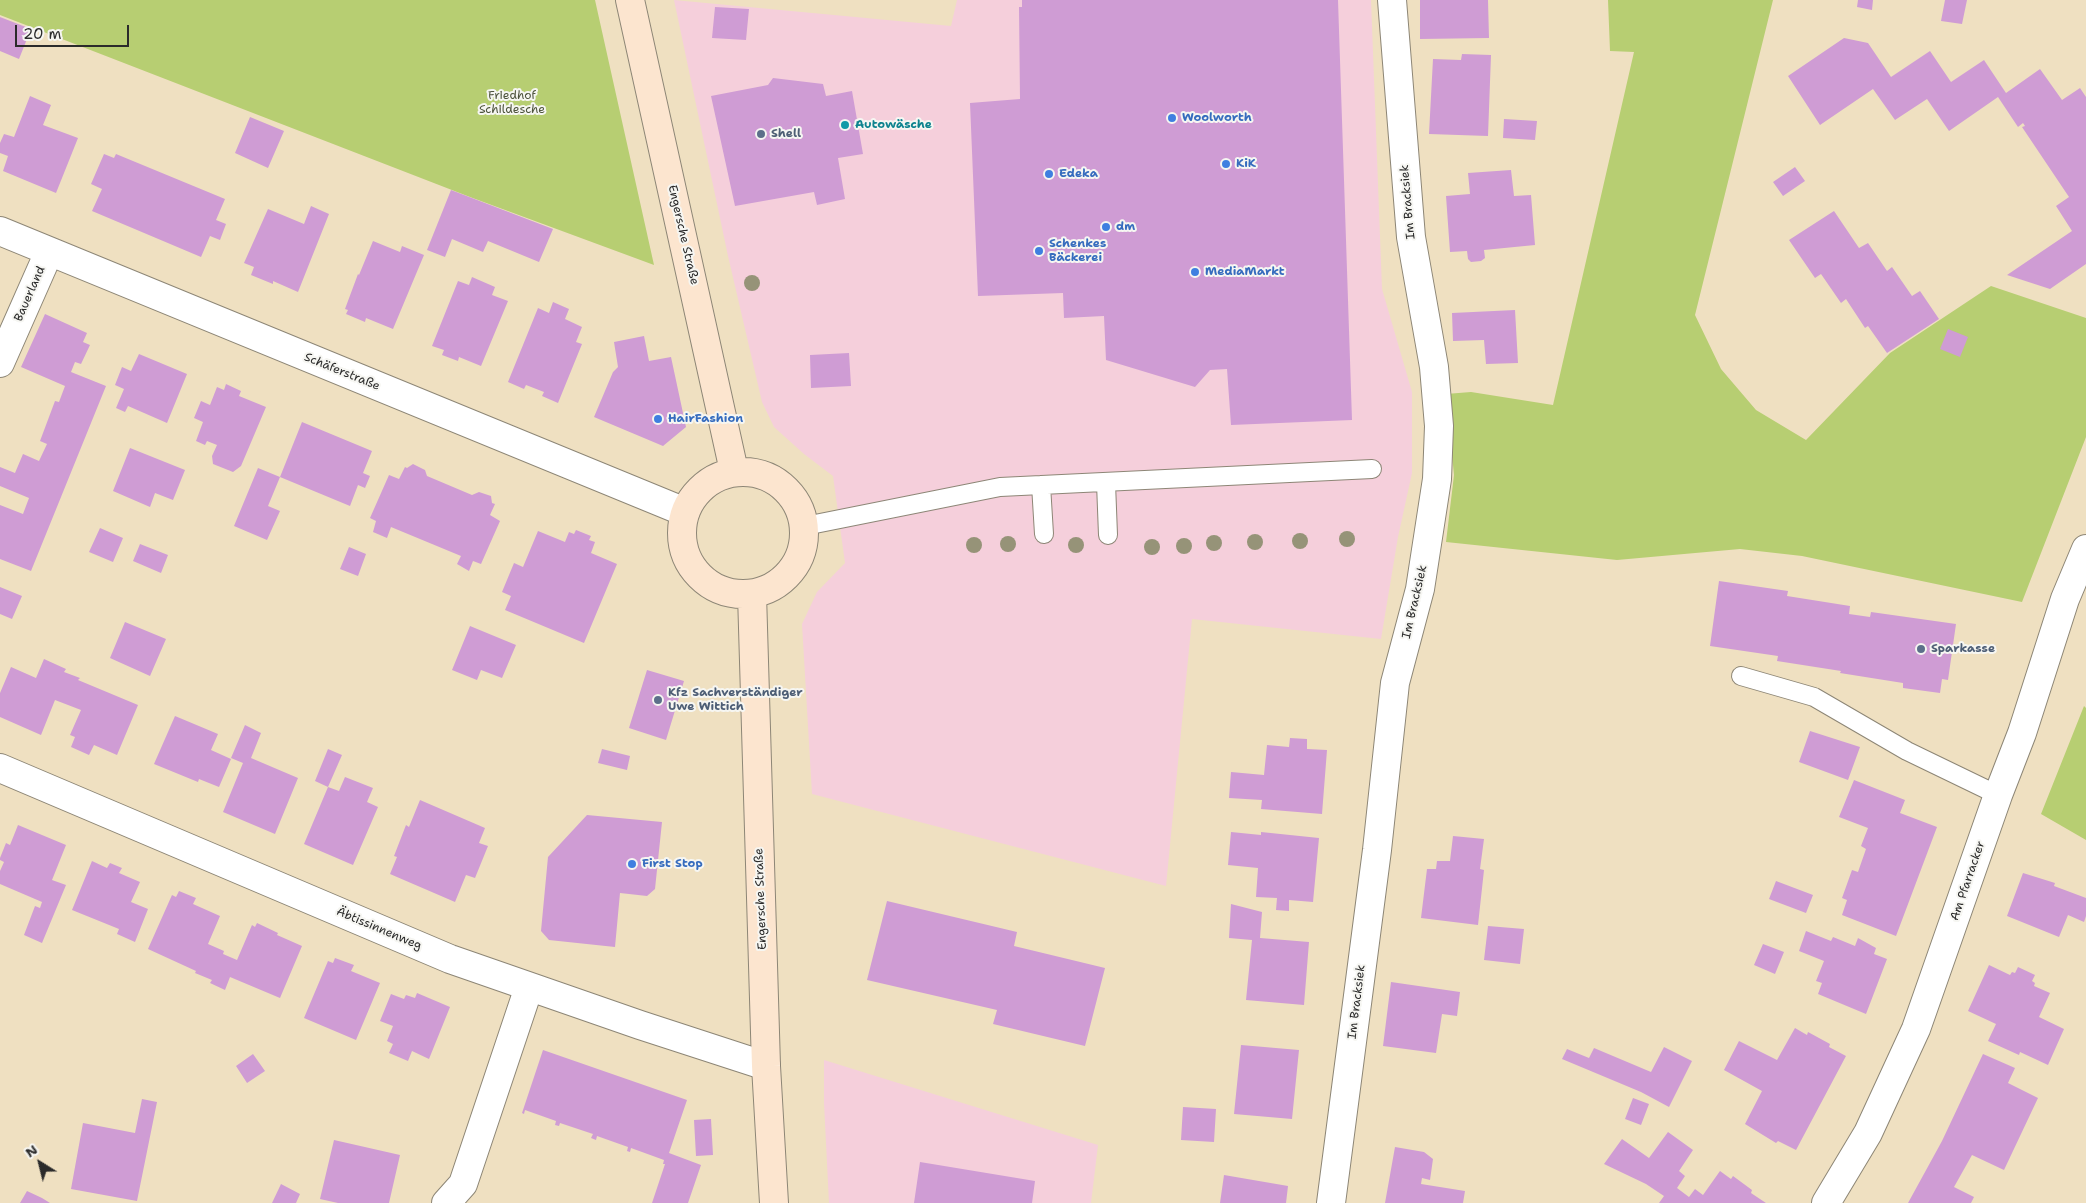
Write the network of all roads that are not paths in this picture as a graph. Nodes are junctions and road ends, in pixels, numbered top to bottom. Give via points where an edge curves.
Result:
1 (630, 0) edge
2 (1392, 0) edge
3 (0, 232) edge
4 (49, 252) junction
5 (0, 363) edge
6 (1372, 469) dead end
7 (734, 472) junction
8 (1106, 483) junction
9 (1041, 485) junction
10 (685, 512) junction
11 (804, 526) junction
12 (1044, 534) dead end
13 (1108, 535) dead end
14 (2086, 549) edge
15 (752, 594) junction
16 (1741, 676) dead end
17 (0, 768) edge
18 (1998, 795) junction
19 (529, 987) junction
20 (766, 1066) junction
21 (446, 1203) edge
22 (774, 1203) edge
23 (1331, 1203) edge
24 (1826, 1203) edge

1 - 7 main road, Engersche Straße
2 - 23 street, Im Bracksiek via 1411,237 1434,367 1439,426 1437,479 1420,589 1395,683 1377,850
3 - 4 street, Schäferstraße
4 - 5 street, Bauerland
4 - 10 street, Schäferstraße
6 - 8 lane
7 - 10 main road via 718,476 704,485 692,497
7 - 11 main road via 754,472 778,482 800,507
8 - 9 lane
8 - 13 lane
9 - 11 lane via 1000,487
9 - 12 lane
10 - 15 main road via 681,533 683,547 695,572 711,586 730,593
11 - 15 main road via 803,545 797,563 785,578
14 - 18 street, Am Pfarracker via 2065,599 2022,733
15 - 20 main road, Engersche Straße
16 - 18 lane via 1814,697 1907,751
17 - 19 street, Äbtissinnenweg via 450,959
18 - 24 street, Am Pfarracker via 1916,1029 1868,1133
19 - 20 street, Äbtissinnenweg
19 - 21 street via 463,1184
20 - 22 main road, Engersche Straße

